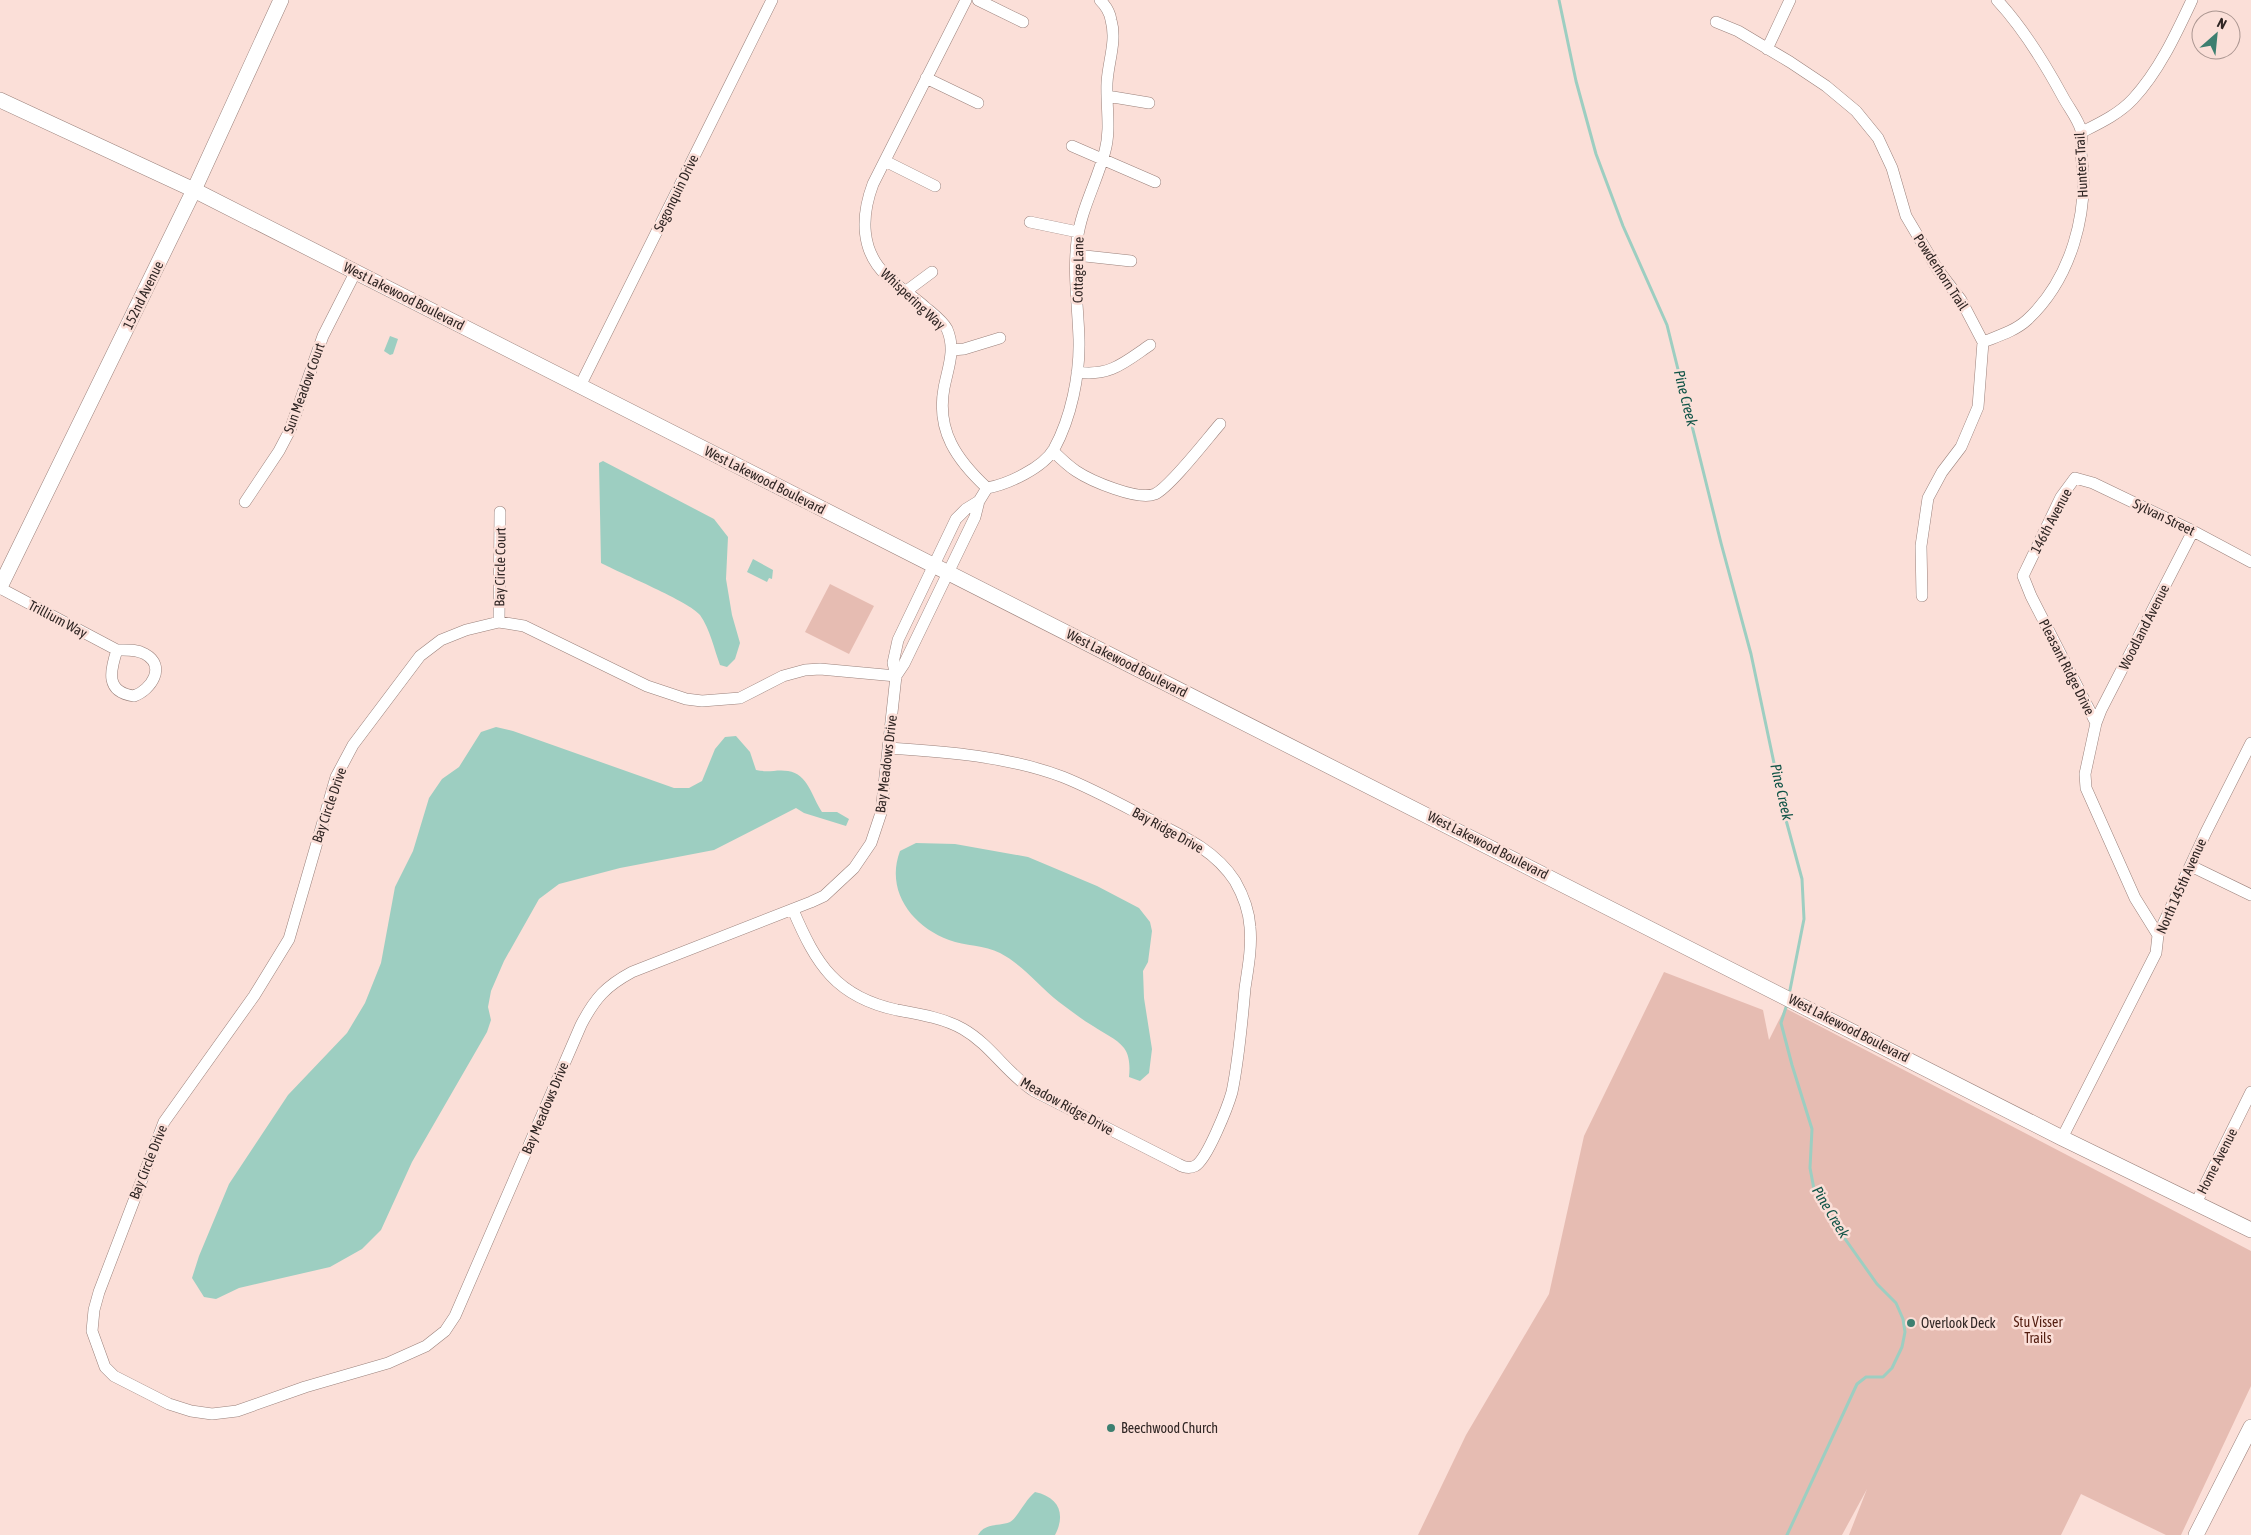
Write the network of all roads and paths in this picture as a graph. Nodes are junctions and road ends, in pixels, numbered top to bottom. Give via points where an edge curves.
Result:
1 (281, 0) edge
2 (772, 0) edge
3 (966, 0) edge
4 (978, 0) edge
5 (1100, 0) edge
6 (1790, 0) edge
7 (1997, 0) edge
8 (2192, 0) edge
9 (1023, 22) dead end
10 (1716, 22) dead end
11 (1766, 49) junction
12 (926, 78) junction
13 (1107, 96) junction
14 (0, 100) edge
15 (978, 103) dead end
16 (1149, 103) dead end
17 (2082, 132) junction
18 (1072, 146) dead end
19 (1102, 160) junction
20 (886, 161) junction
21 (1154, 182) dead end
22 (935, 186) dead end
23 (194, 190) junction
24 (1030, 222) dead end
25 (1078, 232) junction
26 (1076, 255) junction
27 (1131, 261) dead end
28 (356, 271) junction
29 (932, 272) dead end
30 (905, 292) junction
31 (1000, 338) dead end
32 (1983, 342) junction
33 (1150, 344) dead end
34 (952, 350) junction
35 (1078, 372) junction
36 (580, 386) junction
37 (1220, 424) dead end
38 (1053, 451) junction
39 (2075, 478) joint
40 (987, 488) junction
41 (978, 501) junction
42 (245, 502) dead end
43 (500, 512) dead end
44 (2193, 531) junction
45 (2251, 562) edge
46 (934, 565) junction
47 (2028, 566) joint
48 (948, 572) junction
49 (0, 587) edge
50 (1922, 596) dead end
51 (499, 622) junction
52 (117, 650) junction
53 (896, 676) junction
54 (2096, 724) junction
55 (2251, 743) edge
56 (888, 748) junction
57 (2191, 866) junction
58 (2251, 895) edge
59 (793, 910) junction
60 (2158, 935) junction
61 (2251, 1092) edge
62 (2062, 1138) junction
63 (1195, 1166) joint
64 (2196, 1203) junction
65 (2251, 1230) edge
66 (105, 1367) joint
67 (2251, 1427) edge
68 (2196, 1535) edge

1 - 23 street, 152nd Avenue
2 - 36 street, Segonquin Drive
3 - 12 street, Whispering Way
4 - 9 street
5 - 13 street, Cottage Lane via 1111,19 1113,36
6 - 11 street
7 - 17 street, Hunters Trail via 2016,20 2048,68
8 - 17 street via 2153,74 2133,100
10 - 11 street, Powderhorn Trail via 1738,31
11 - 32 street, Powderhorn Trail via 1826,86 1856,111 1878,138 1892,168 1906,216 1938,270 1961,300
12 - 15 street
12 - 20 street, Whispering Way
13 - 16 street
13 - 19 street, Cottage Lane via 1107,143
14 - 23 street, West Lakewood Boulevard
17 - 32 street, Hunters Trail via 2080,149 2084,197 2070,256 2059,280 2026,321
18 - 19 street
19 - 21 street
19 - 25 street, Cottage Lane
20 - 22 street
20 - 30 street, Whispering Way via 867,200 864,232 875,263
23 - 28 street, West Lakewood Boulevard
23 - 49 street, 152nd Avenue
24 - 25 street
25 - 26 street, Cottage Lane
26 - 27 street
26 - 35 street, Cottage Lane
28 - 36 street, West Lakewood Boulevard
28 - 42 street, Sun Meadow Court via 323,336 290,430
29 - 30 street
30 - 34 street, Whispering Way via 946,326
31 - 34 street
32 - 50 street via 1978,407 1961,447 1928,498 1920,546
33 - 35 street via 1112,370
34 - 40 street, Whispering Way via 944,390 944,428 960,457
35 - 38 street, Cottage Lane via 1063,429
36 - 46 street, West Lakewood Boulevard
37 - 38 street via 1161,490 1146,496 1088,477
38 - 40 street, Cottage Lane via 1027,473
39 - 44 street, Sylvan Street via 2093,483
39 - 47 street, 146th Avenue via 2061,497
40 - 41 street
41 - 46 street via 956,520
41 - 48 street via 976,515
43 - 51 street, Bay Circle Court
44 - 45 street, Sylvan Street
44 - 54 street, Woodland Avenue
46 - 48 street, West Lakewood Boulevard
46 - 53 street, Bay Meadows Drive via 898,640 893,663
47 - 54 street, Pleasant Ridge Drive via 2023,576 2031,596
48 - 53 street, Bay Meadows Drive
48 - 62 street, West Lakewood Boulevard
49 - 52 street, Trillium Way
51 - 53 street, Bay Circle Drive via 524,626 647,686 686,699 740,698 783,676 805,670
51 - 66 street, Bay Circle Drive via 441,640 420,656 348,753 333,786 289,939 254,996 164,1122 151,1152 94,1310 92,1331
52 - 52 street, Trillium Way via 111,674 114,686 120,692 134,696 146,690 154,681 152,659 136,651
53 - 56 street, Bay Meadows Drive
54 - 60 street, Pleasant Ridge Drive via 2085,774 2086,788 2135,898
55 - 57 street, North 145th Avenue
56 - 59 street, Bay Meadows Drive via 881,813 871,843 841,882 824,896
56 - 63 street, Bay Ridge Drive via 990,758 1062,777 1193,841 1224,866 1238,886 1245,904 1250,928 1249,954 1231,1093 1208,1148
57 - 58 street
57 - 60 street, North 145th Avenue
59 - 63 street, Meadow Ridge Drive via 818,962 852,994 865,1001 961,1028 993,1051 1017,1079 1034,1091 1178,1164 1188,1168
59 - 66 street, Bay Meadows Drive via 632,972 597,997 581,1025 455,1316 445,1331 426,1346 388,1363 266,1402 212,1414 169,1404 114,1376
60 - 62 street, North 145th Avenue via 2156,953
61 - 64 street, Home Avenue
62 - 64 street, West Lakewood Boulevard
64 - 65 street, West Lakewood Boulevard
67 - 68 street

